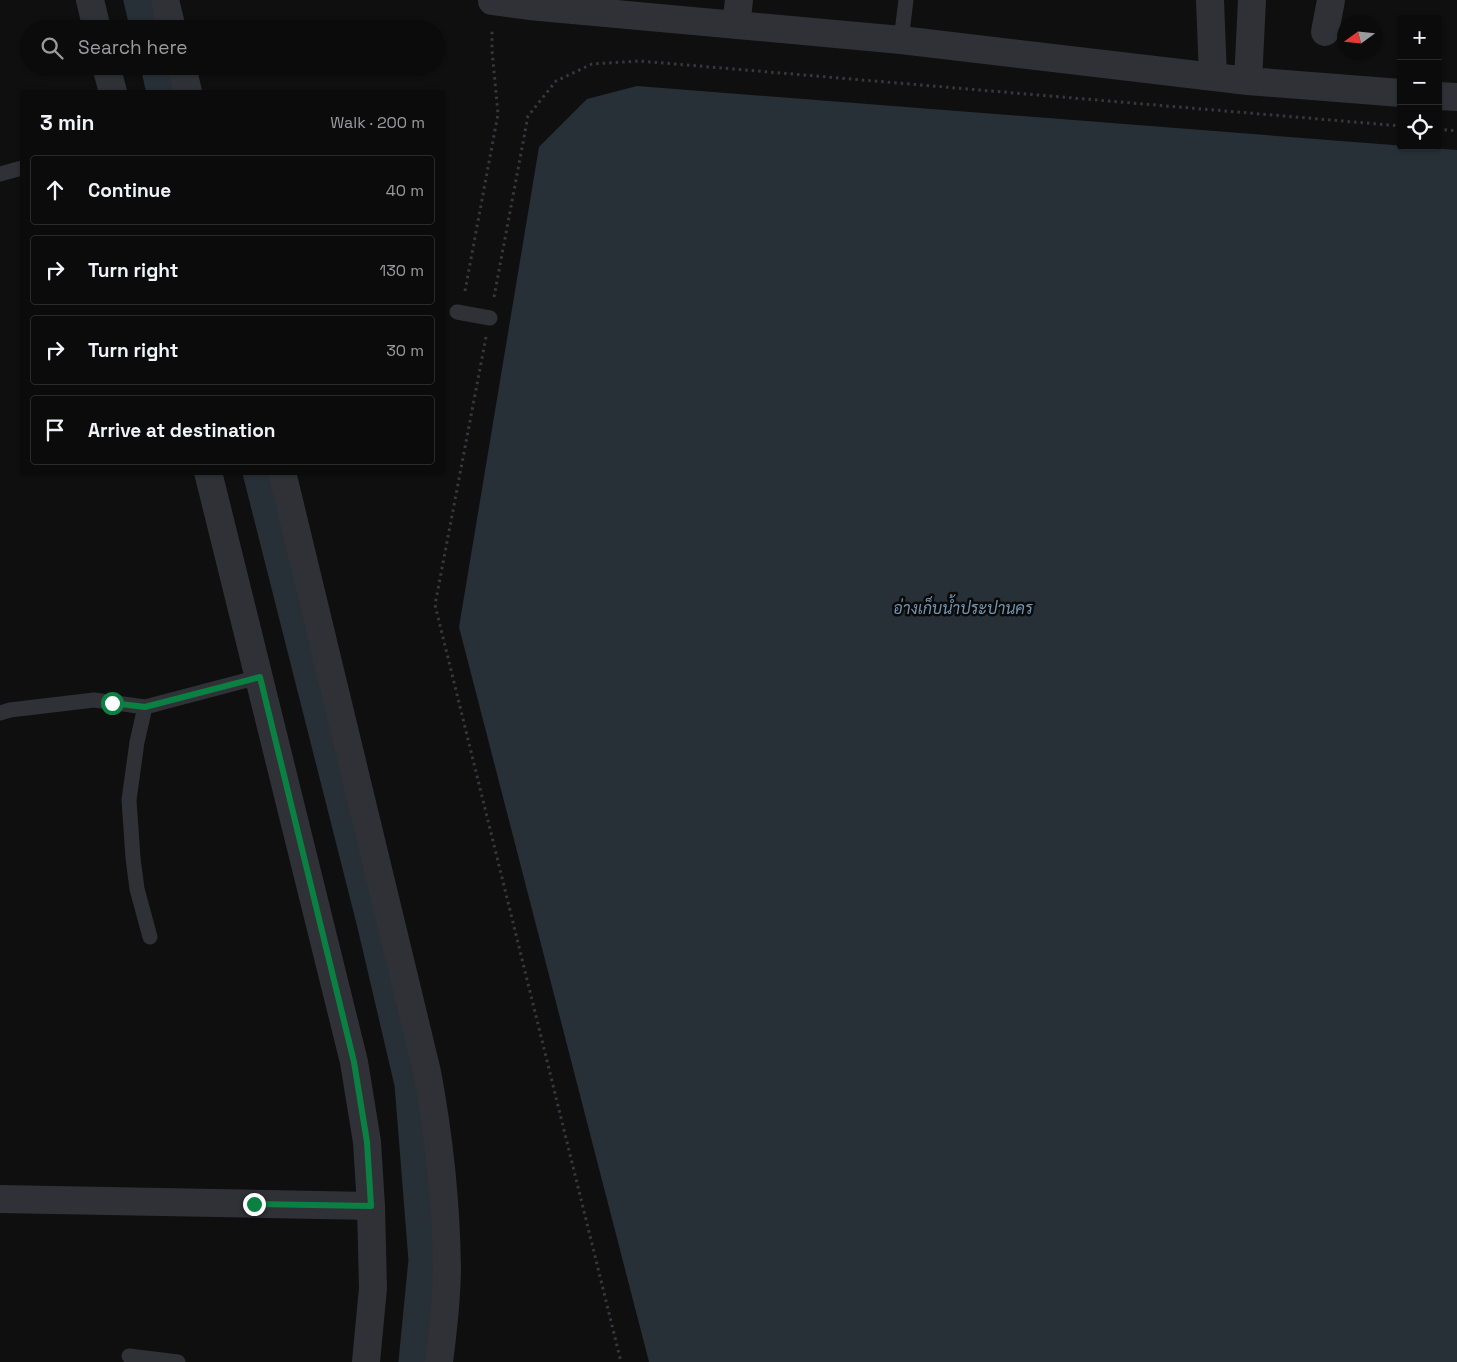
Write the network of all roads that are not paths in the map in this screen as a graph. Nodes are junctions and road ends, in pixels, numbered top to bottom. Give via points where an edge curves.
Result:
1 (90, 0) edge
2 (165, 0) edge
3 (906, 0) edge
4 (1210, 0) edge
5 (1252, 0) edge
6 (1331, 0) edge
7 (492, 1) edge
8 (614, 7) edge
9 (738, 13) edge
10 (95, 20) edge
11 (170, 20) edge
12 (1325, 32) dead end
13 (902, 40) junction
14 (108, 75) edge
15 (184, 75) edge
16 (1213, 77) junction
17 (1248, 81) junction
18 (112, 90) edge
19 (188, 90) edge
20 (1397, 93) edge
21 (1442, 96) edge
22 (1457, 97) edge
23 (20, 169) edge
24 (0, 174) edge
25 (457, 312) road end
26 (490, 318) road end
27 (209, 475) edge
28 (283, 475) edge
29 (260, 677) junction
30 (145, 707) junction
31 (0, 713) edge
32 (150, 937) dead end
33 (0, 1199) edge
34 (371, 1206) junction
35 (129, 1356) dead end
36 (178, 1362) edge
37 (366, 1362) edge
38 (439, 1362) edge

1 - 10 street
2 - 11 street
3 - 13 lane
4 - 16 street
5 - 17 street
6 - 12 street
7 - 8 street
8 - 9 street
9 - 13 street
13 - 16 street
14 - 18 street
15 - 19 street
16 - 17 street
17 - 20 street
21 - 22 street
23 - 24 lane
25 - 26 lane
27 - 29 street
28 - 38 street via 428,1072 437,1126 447,1267
29 - 30 lane
29 - 34 street via 354,1062 367,1142
30 - 31 lane via 94,700
30 - 32 lane via 136,742 129,800 136,881
33 - 34 street
34 - 37 street via 373,1288
35 - 36 lane

